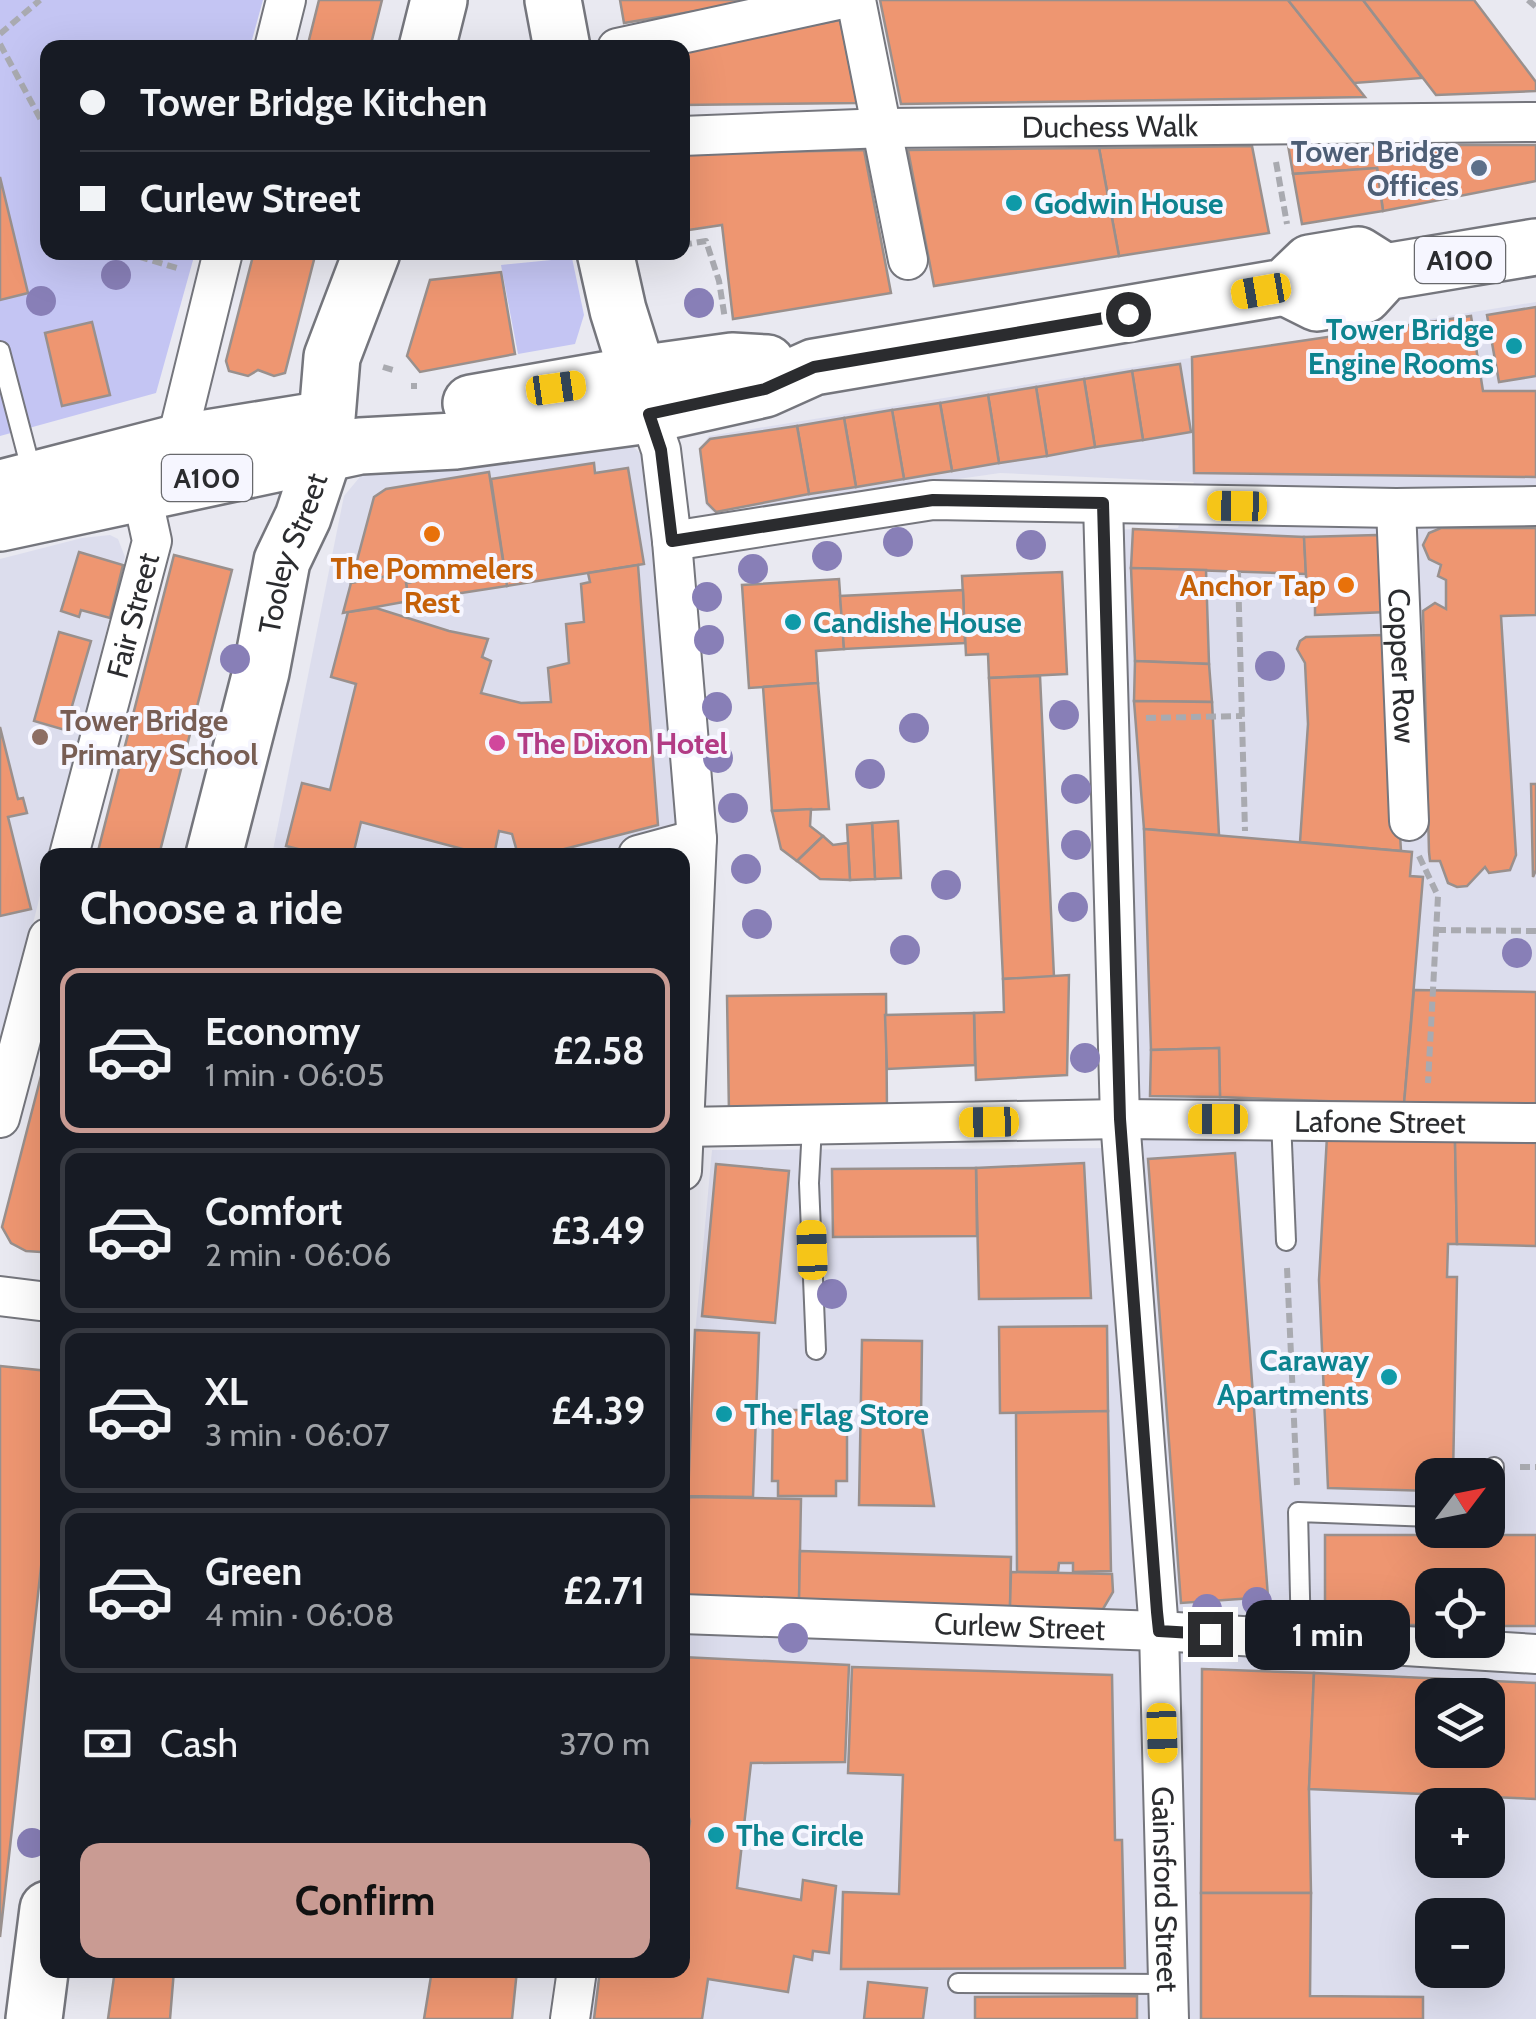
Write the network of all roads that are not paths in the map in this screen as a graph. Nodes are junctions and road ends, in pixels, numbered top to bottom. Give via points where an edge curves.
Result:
1 (286, 0) edge
2 (439, 0) edge
3 (553, 0) edge
4 (838, 0) edge
5 (856, 0) edge
6 (276, 40) edge
7 (429, 40) edge
8 (560, 40) edge
9 (654, 40) edge
10 (1536, 122) edge
11 (884, 128) junction
12 (690, 136) edge
13 (1536, 247) edge
14 (369, 260) edge
15 (607, 260) edge
16 (908, 260) dead end
17 (219, 269) edge
18 (0, 351) edge
19 (644, 394) junction
20 (326, 436) junction
21 (176, 443) junction
22 (17, 483) edge
23 (1103, 503) junction
24 (1536, 506) edge
25 (1396, 508) junction
26 (147, 516) junction
27 (0, 523) edge
28 (672, 541) junction
29 (1409, 821) road end
30 (697, 839) junction
31 (71, 848) edge
32 (216, 848) edge
33 (664, 848) edge
34 (40, 968) edge
35 (690, 994) edge
36 (0, 1118) edge
37 (1120, 1119) junction
38 (1280, 1119) junction
39 (1536, 1123) edge
40 (812, 1126) junction
41 (690, 1127) edge
42 (1286, 1241) road end
43 (0, 1296) edge
44 (40, 1301) edge
45 (816, 1350) dead end
46 (1415, 1517) edge
47 (690, 1614) edge
48 (1159, 1631) junction
49 (1300, 1638) junction
50 (1536, 1654) edge
51 (40, 1972) edge
52 (576, 1978) edge
53 (958, 1984) dead end
54 (1168, 2002) edge
55 (34, 2019) edge
56 (570, 2019) edge

1 - 6 street
2 - 7 main road
3 - 8 main road
4 - 9 street
5 - 11 street
10 - 11 street, Duchess Walk
11 - 12 street, Duchess Walk
11 - 16 street
13 - 19 main road, A100 via 1385,272 1358,256 1310,263 1285,286 804,369 765,389
14 - 20 main road, Tooley Street via 332,357
15 - 19 main road
17 - 21 street
18 - 22 lane
19 - 20 main road, A100 via 455,442 360,446
19 - 28 street via 661,450
20 - 21 main road, A100
20 - 26 main road, A100
20 - 32 main road, Tooley Street via 303,517 282,561
21 - 22 main road, A100
23 - 25 street
23 - 28 street via 933,500
23 - 37 street, Gainsford Street
24 - 25 street
25 - 29 street, Copper Row
26 - 27 main road, A100
26 - 31 street, Fair Street
28 - 30 street
30 - 33 street
30 - 35 street
34 - 36 street
37 - 38 street, Lafone Street
37 - 40 street, Lafone Street
37 - 48 street, Gainsford Street
38 - 39 street, Lafone Street
38 - 42 lane
40 - 41 street, Lafone Street
40 - 45 lane
43 - 44 street
46 - 49 lane via 1298,1512
47 - 48 street, Curlew Street
48 - 49 street, Curlew Street
48 - 54 street, Gainsford Street
49 - 50 street, Curlew Street
51 - 55 main road
52 - 56 street
53 - 54 lane

